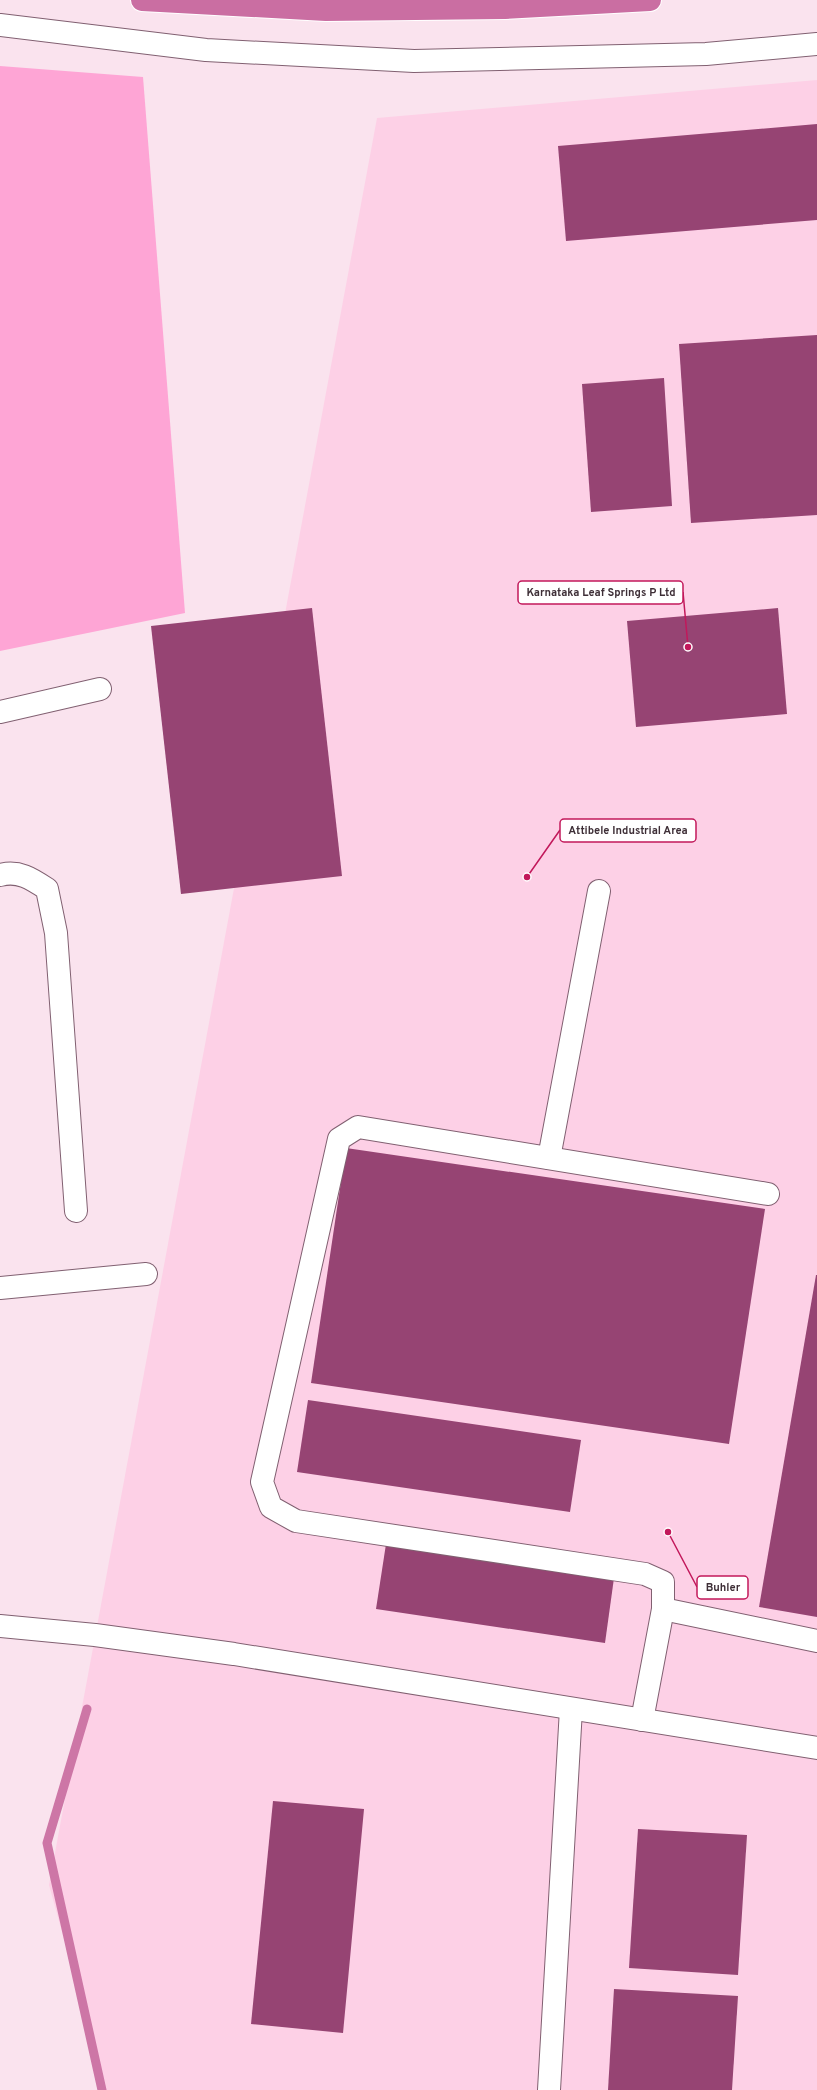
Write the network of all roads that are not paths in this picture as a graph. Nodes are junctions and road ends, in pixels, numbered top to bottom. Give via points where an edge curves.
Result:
1 (142, 0) edge
2 (650, 0) edge
3 (0, 25) edge
4 (817, 44) edge
5 (100, 689) dead end
6 (0, 712) edge
7 (0, 874) edge
8 (598, 891) dead end
9 (549, 1158) junction
10 (768, 1194) dead end
11 (76, 1211) dead end
12 (146, 1274) dead end
13 (0, 1288) edge
14 (663, 1609) junction
15 (0, 1626) edge
16 (817, 1641) edge
17 (571, 1709) junction
18 (642, 1720) junction
19 (817, 1748) edge
20 (549, 2090) edge

1 - 2 highway via 334,10 505,8
3 - 4 street via 206,50 414,61 706,54
5 - 6 street
7 - 11 street via 11,872 30,877 47,889 56,933
8 - 9 street
9 - 10 street
9 - 14 street via 358,1127 339,1139 262,1482 271,1507 296,1521 645,1574 663,1582
12 - 13 street
14 - 16 street
14 - 18 street
15 - 17 street via 234,1654
17 - 18 street
17 - 20 street
18 - 19 street

